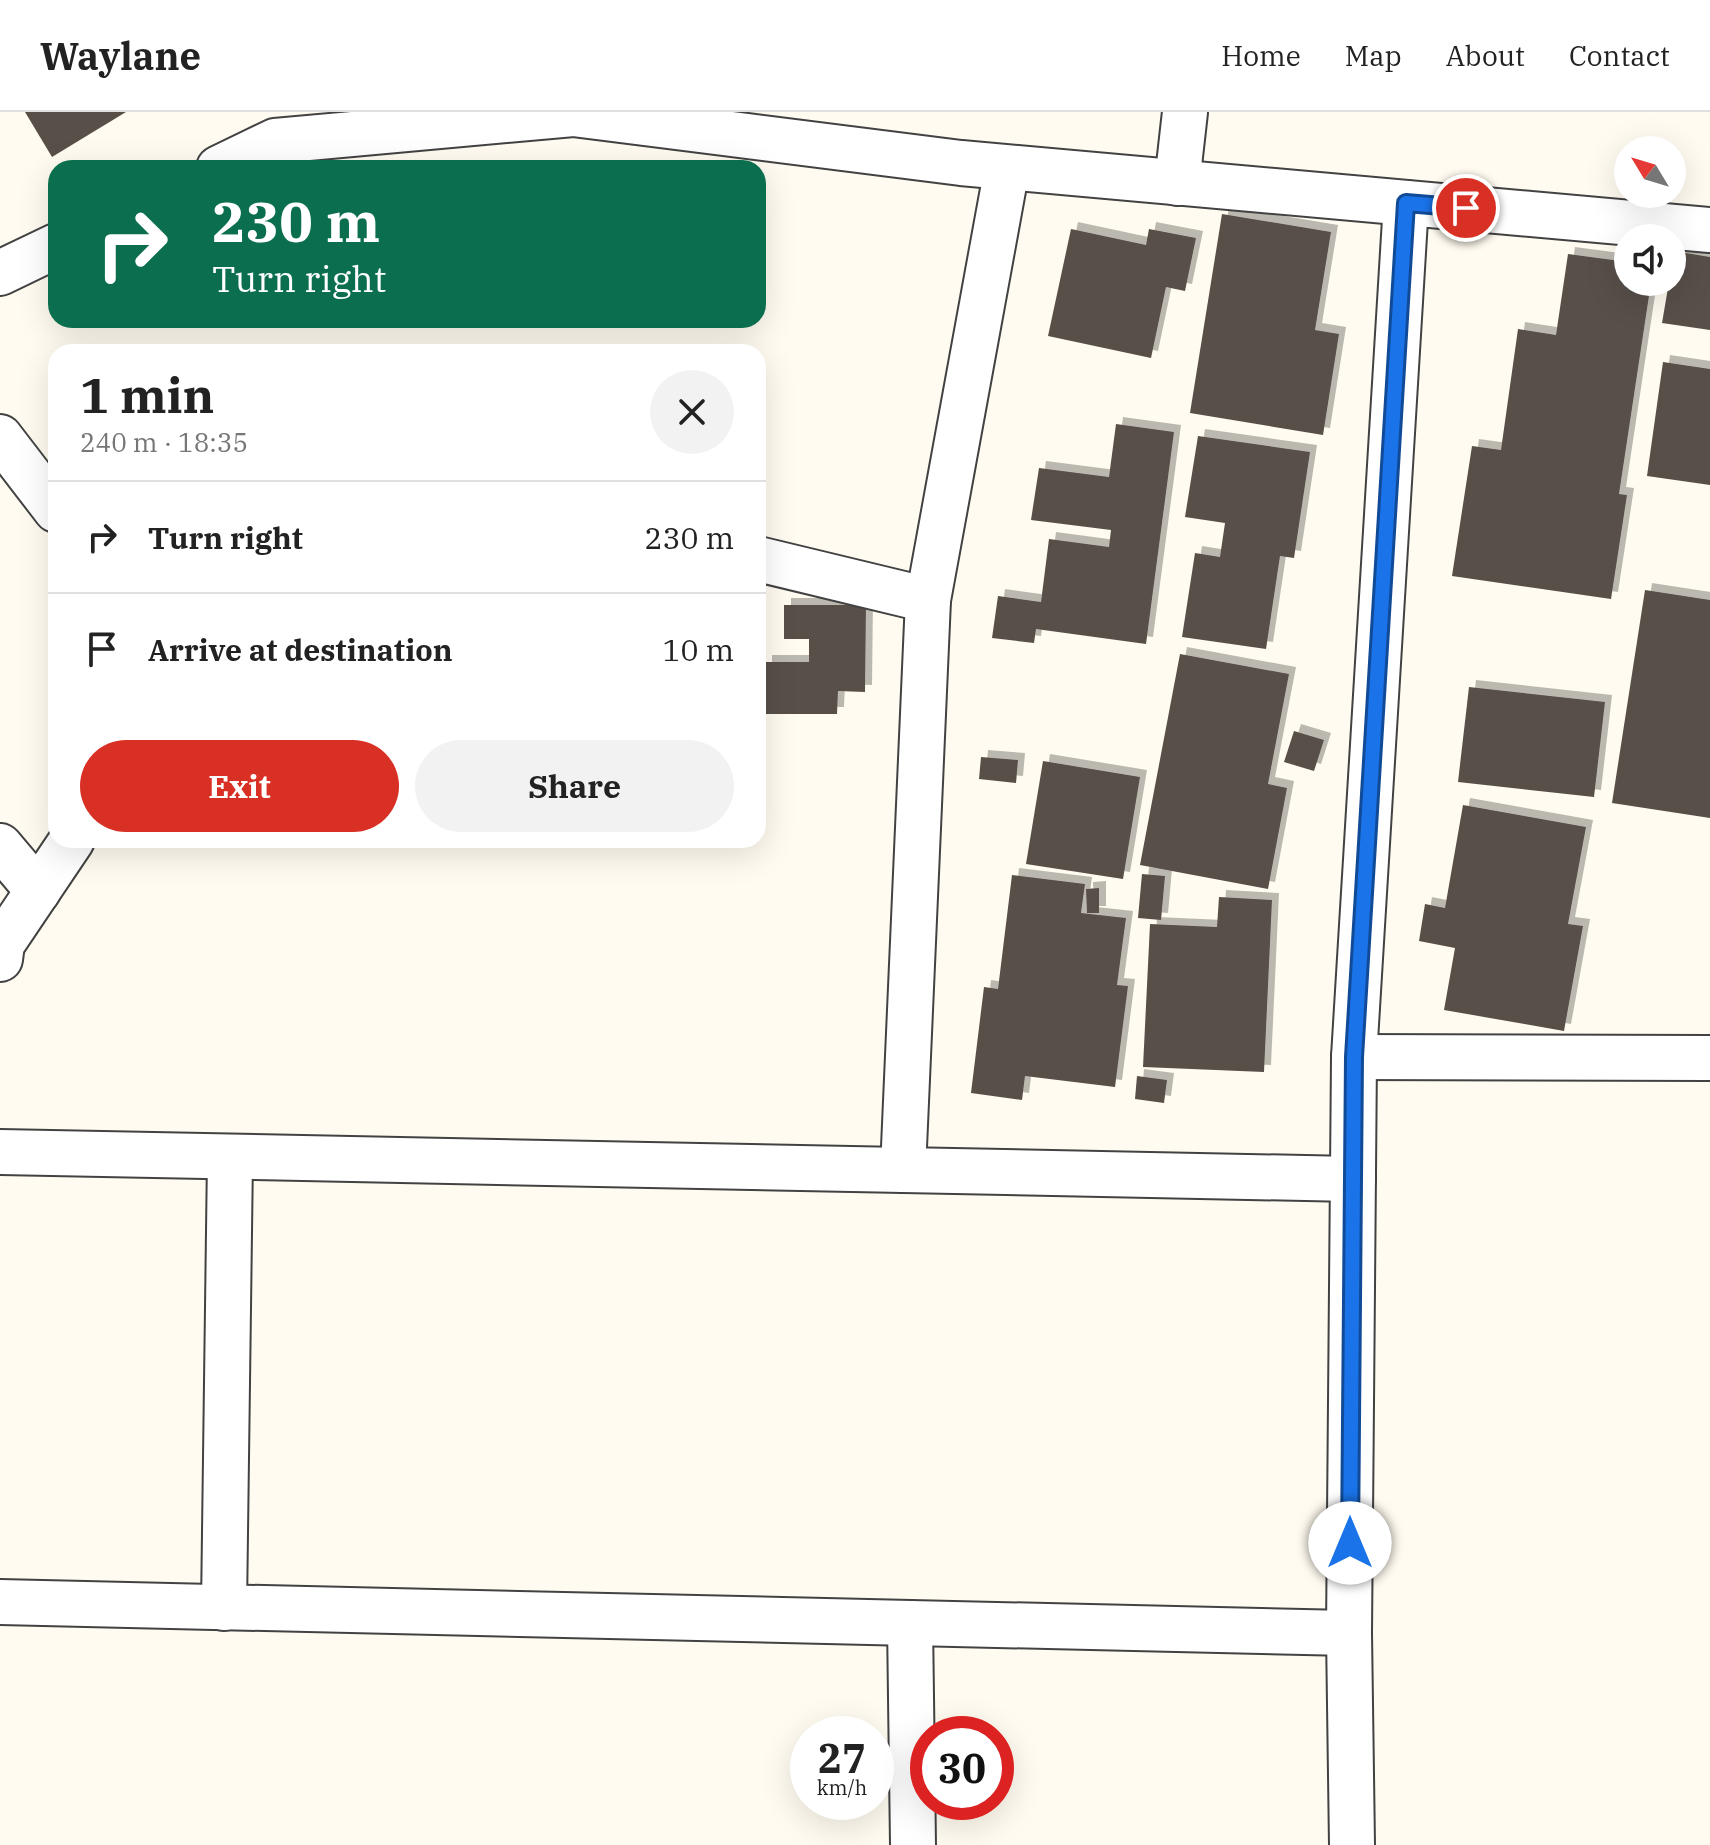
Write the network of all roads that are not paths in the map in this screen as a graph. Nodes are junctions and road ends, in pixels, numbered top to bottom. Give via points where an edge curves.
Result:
1 (1185, 112) edge
2 (236, 160) edge
3 (1007, 168) junction
4 (1177, 183) junction
5 (1406, 203) junction
6 (1710, 230) edge
7 (0, 437) edge
8 (48, 500) edge
9 (766, 561) edge
10 (928, 600) junction
11 (0, 846) edge
12 (67, 848) edge
13 (38, 891) junction
14 (0, 959) edge
15 (1354, 1057) junction
16 (1710, 1058) edge
17 (0, 1152) edge
18 (230, 1157) junction
19 (903, 1170) junction
20 (1353, 1179) junction
21 (0, 1602) edge
22 (224, 1608) junction
23 (910, 1623) junction
24 (1349, 1633) junction
25 (913, 1845) edge
26 (1352, 1845) edge

1 - 4 street
2 - 3 street via 275,141 573,114
3 - 4 street
3 - 10 street
4 - 5 street
5 - 6 street
5 - 15 street
7 - 8 street
9 - 10 street
10 - 19 street
11 - 13 street
12 - 13 street
13 - 14 street via 2,944
15 - 16 street
15 - 20 street
17 - 18 street
18 - 19 street
18 - 22 street
19 - 20 street
20 - 24 street
21 - 22 street
22 - 23 street
23 - 24 street
23 - 25 street
24 - 26 street

